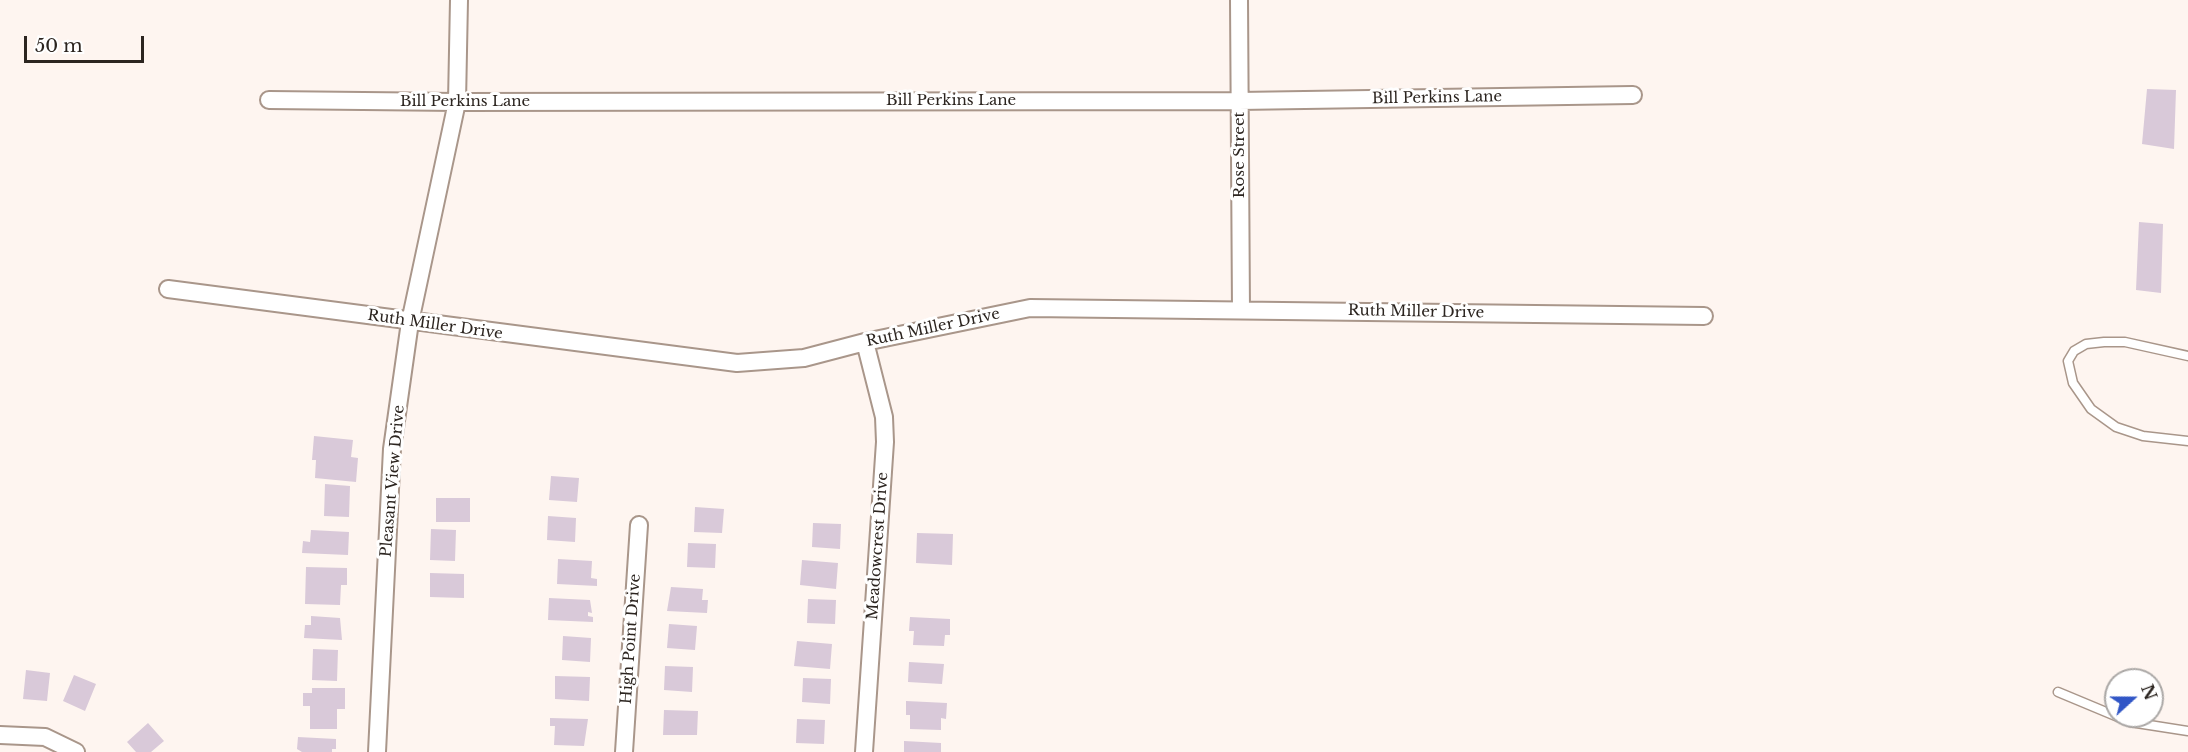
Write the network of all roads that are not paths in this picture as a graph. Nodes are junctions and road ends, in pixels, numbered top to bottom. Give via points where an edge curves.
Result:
1 (459, 0) edge
2 (1239, 0) edge
3 (1633, 95) dead end
4 (269, 100) dead end
5 (1239, 100) junction
6 (457, 102) junction
7 (168, 289) dead end
8 (1240, 310) junction
9 (1704, 316) dead end
10 (410, 322) junction
11 (865, 342) junction
12 (2188, 356) edge
13 (2188, 441) edge
14 (639, 525) dead end
15 (2058, 692) dead end
16 (2188, 731) edge
17 (0, 735) edge
18 (76, 752) edge
19 (377, 752) edge
20 (624, 752) edge
21 (864, 752) edge

1 - 6 street, Pleasant View Drive
2 - 5 street, Rose Street
3 - 5 street, Bill Perkins Lane
4 - 6 street, Bill Perkins Lane
5 - 6 street, Bill Perkins Lane
5 - 8 street, Rose Street
6 - 10 street, Pleasant View Drive
7 - 10 street, Ruth Miller Drive
8 - 9 street, Ruth Miller Drive
8 - 11 street, Ruth Miller Drive via 1030,308
10 - 11 street, Ruth Miller Drive via 737,363 804,358
10 - 19 street, Pleasant View Drive via 392,449
11 - 21 street, Meadowcrest Drive via 884,417 885,442
12 - 13 lane via 2126,342 2104,342 2086,344 2074,351 2068,361 2073,383 2091,409 2116,427 2143,436
14 - 20 street, High Point Drive
15 - 16 lane via 2120,719
17 - 18 street via 45,737

